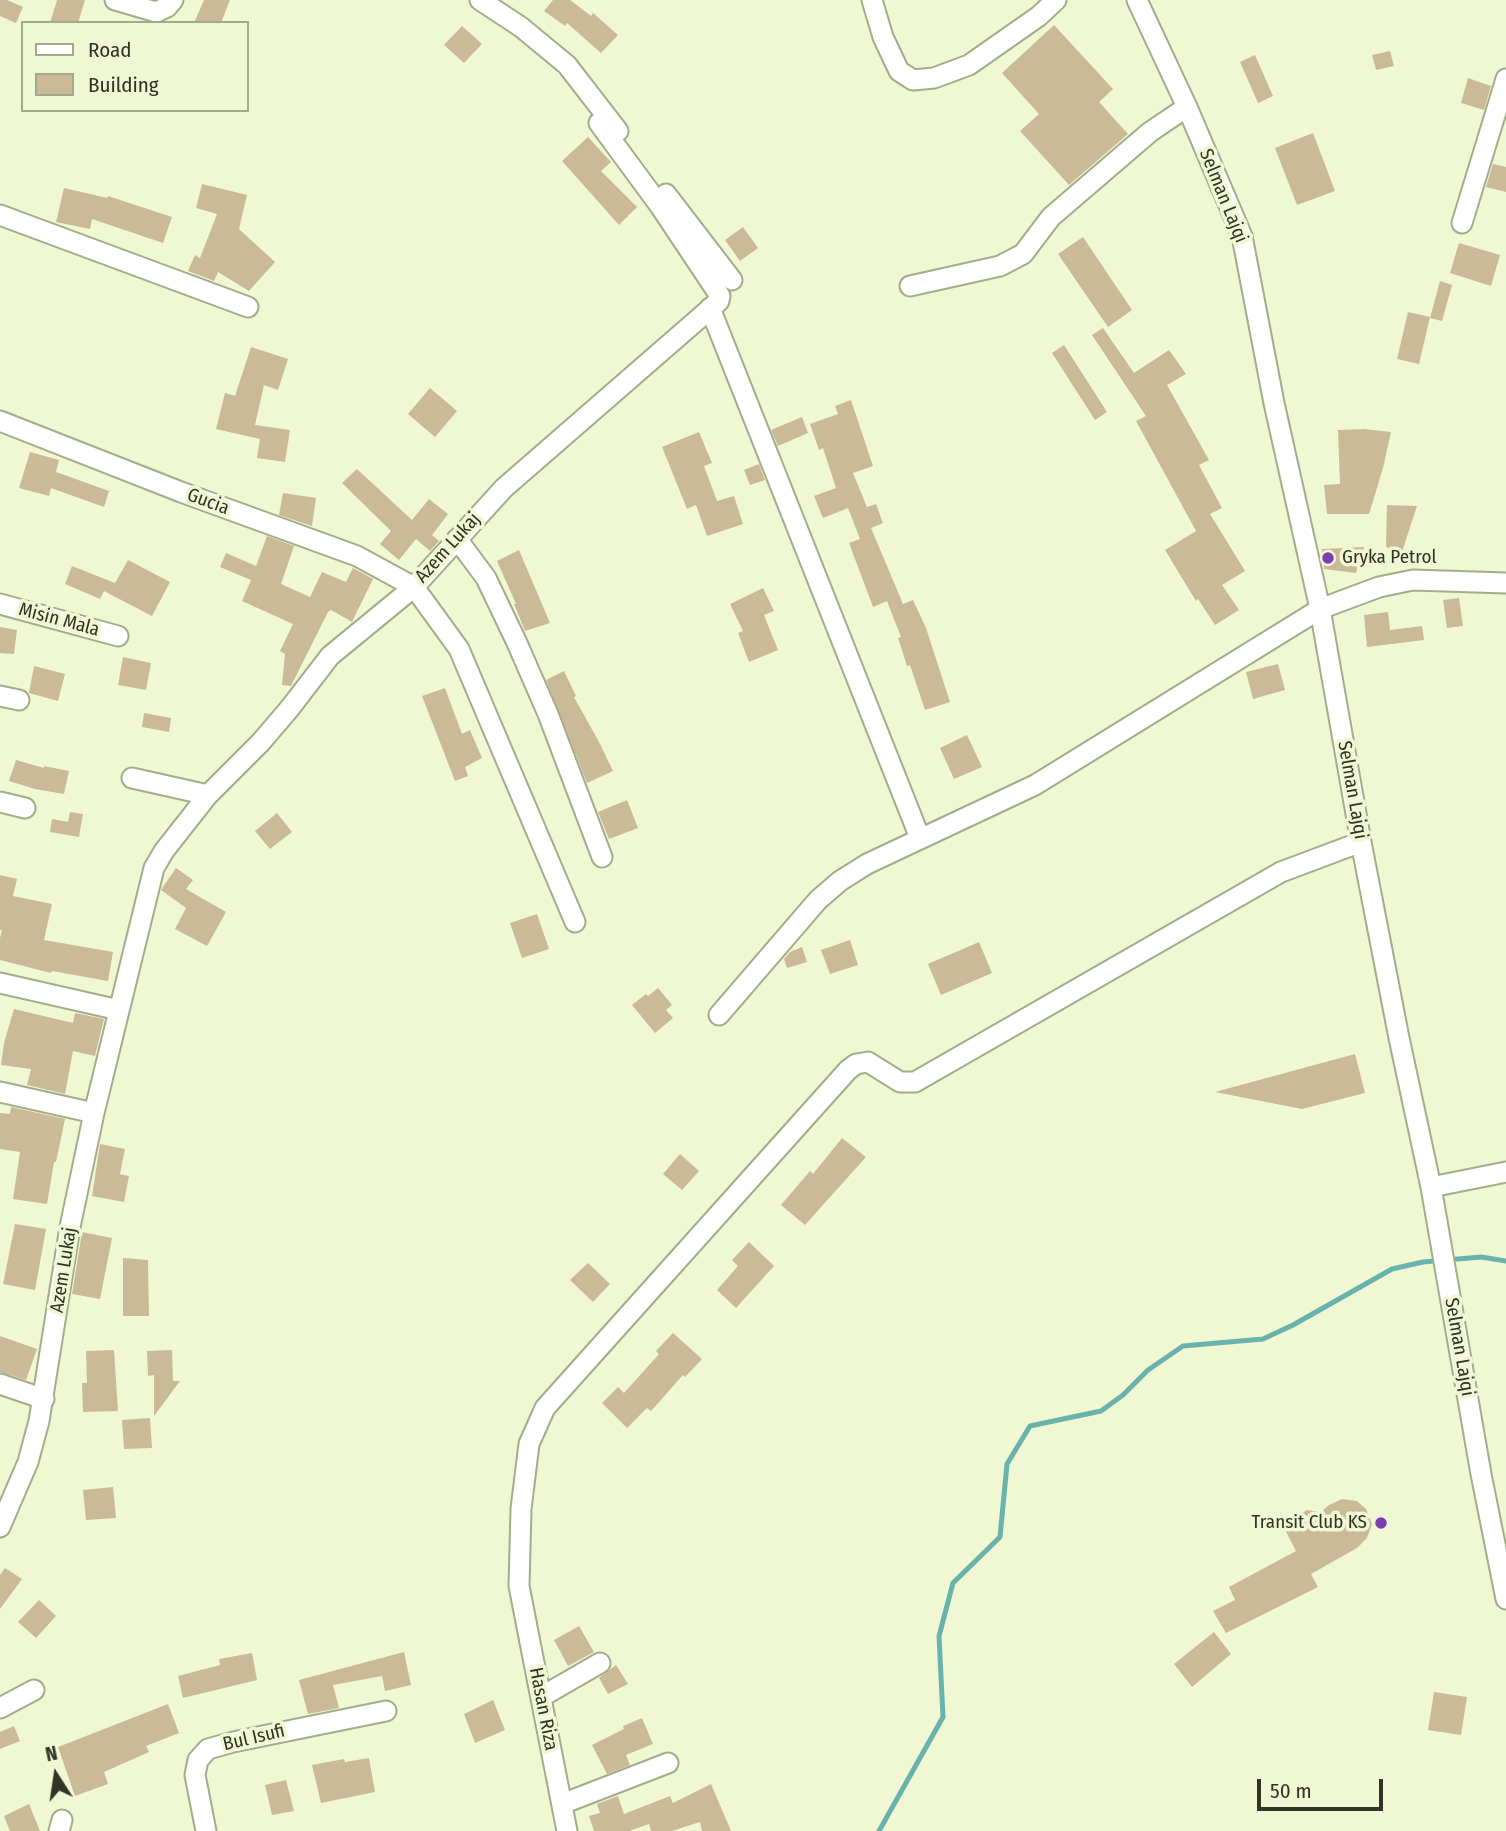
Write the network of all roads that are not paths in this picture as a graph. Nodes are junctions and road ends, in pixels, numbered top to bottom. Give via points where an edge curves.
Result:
1 (115, 0) edge
2 (173, 0) edge
3 (481, 0) edge
4 (872, 0) edge
5 (1056, 0) edge
6 (1137, 0) edge
7 (1506, 79) edge
8 (1187, 107) junction
9 (599, 123) dead end
10 (0, 215) edge
11 (1462, 223) dead end
12 (732, 280) dead end
13 (910, 286) dead end
14 (248, 307) dead end
15 (710, 308) junction
16 (0, 421) edge
17 (457, 539) junction
18 (1506, 583) edge
19 (414, 587) junction
20 (0, 604) edge
21 (1320, 609) junction
22 (118, 636) dead end
23 (132, 778) dead end
24 (208, 795) junction
25 (0, 802) edge
26 (26, 808) dead end
27 (920, 838) junction
28 (1361, 842) junction
29 (602, 857) dead end
30 (575, 922) dead end
31 (0, 983) edge
32 (119, 1010) junction
33 (719, 1015) dead end
34 (0, 1092) edge
35 (94, 1114) junction
36 (1506, 1172) edge
37 (1431, 1187) junction
38 (0, 1384) edge
39 (44, 1399) junction
40 (0, 1527) edge
41 (1506, 1599) edge
42 (600, 1662) dead end
43 (34, 1690) dead end
44 (541, 1698) junction
45 (0, 1708) edge
46 (386, 1711) dead end
47 (668, 1763) dead end
48 (562, 1804) junction
49 (206, 1831) edge
50 (567, 1831) edge

1 - 2 street via 156,12
3 - 12 street via 568,65
4 - 5 street via 899,71 913,80 934,78 968,65
6 - 8 street, Selman Lajqi
7 - 11 street
8 - 13 street via 1150,132 1051,217 1023,254 1000,266
8 - 21 street, Selman Lajqi via 1242,236
9 - 15 street via 720,296
10 - 14 street
15 - 17 street, Azem Lukaj via 504,488
15 - 27 street
16 - 19 street, Gucia via 357,556
17 - 19 street, Azem Lukaj
17 - 29 street via 486,579 517,643
18 - 21 street via 1413,580
19 - 24 street, Azem Lukaj via 330,656 261,742
19 - 30 street via 459,649
20 - 22 street, Misin Mala
21 - 27 street via 1035,785
21 - 28 street, Selman Lajqi
23 - 24 street
24 - 32 street, Azem Lukaj via 154,868
25 - 26 street
27 - 33 street via 867,863 818,900
28 - 37 street, Selman Lajqi
28 - 44 street, Hasan Riza via 1282,872 915,1082 900,1082 868,1062 848,1070 545,1408 529,1444 519,1586
31 - 32 street
32 - 35 street, Azem Lukaj
34 - 35 street
35 - 39 street, Azem Lukaj
36 - 37 street
37 - 41 street, Selman Lajqi
38 - 39 street
39 - 40 street, Azem Lukaj via 28,1462
42 - 44 street
43 - 45 street
44 - 48 street, Hasan Riza
46 - 49 street, Bul Isufi via 208,1749 198,1760 195,1775
47 - 48 street
48 - 50 street, Hasan Riza

